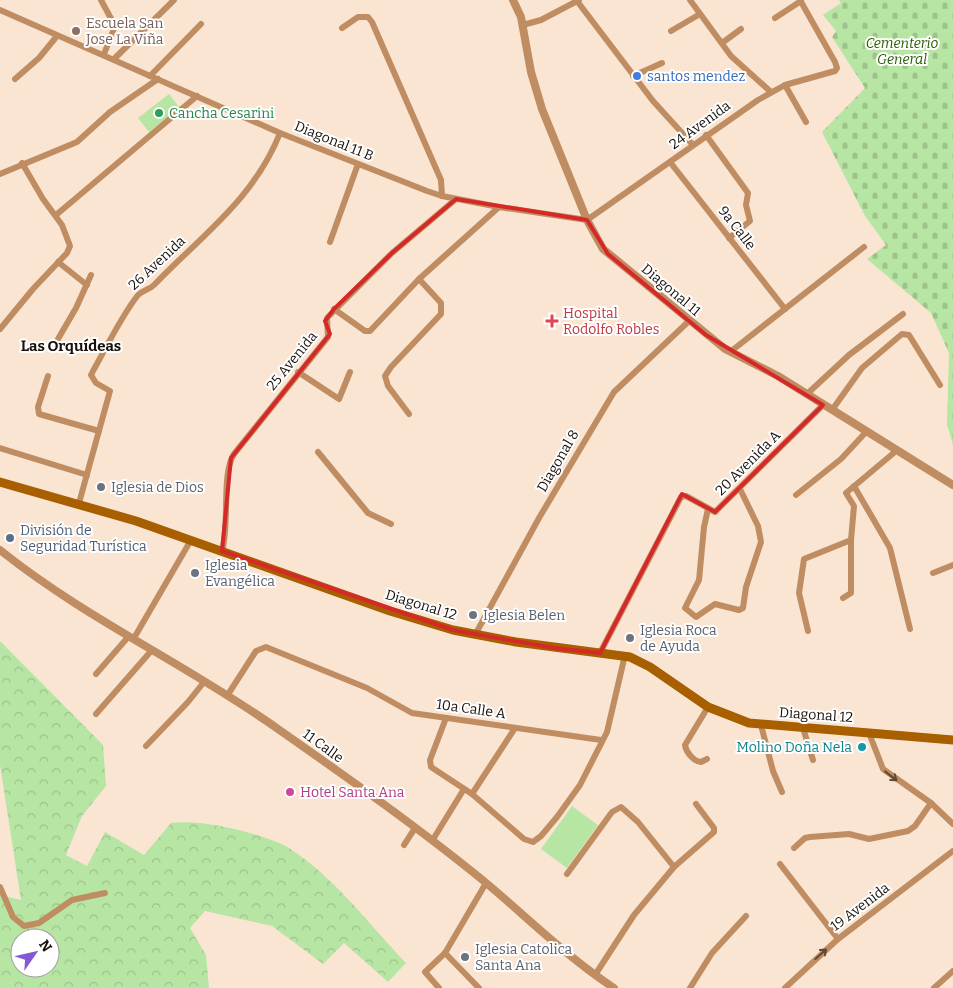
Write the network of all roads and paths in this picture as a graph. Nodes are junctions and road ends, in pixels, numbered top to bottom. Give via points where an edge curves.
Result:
1 (101, 0) edge
2 (174, 0) edge
3 (513, 0) edge
4 (690, 0) edge
5 (578, 1) edge
6 (800, 1) edge
7 (0, 10) edge
8 (700, 14) junction
9 (776, 18) dead end
10 (201, 24) dead end
11 (524, 25) junction
12 (342, 28) dead end
13 (741, 29) dead end
14 (671, 31) dead end
15 (57, 36) junction
16 (722, 44) junction
17 (104, 54) junction
18 (114, 59) junction
19 (662, 63) dead end
20 (150, 76) junction
21 (633, 76) junction
22 (15, 78) dead end
23 (158, 79) junction
24 (785, 85) junction
25 (771, 92) junction
26 (197, 96) junction
27 (806, 122) dead end
28 (280, 133) junction
29 (706, 135) junction
30 (693, 145) junction
31 (670, 162) junction
32 (22, 163) junction
33 (358, 164) junction
34 (0, 174) edge
35 (442, 196) junction
36 (456, 199) junction
37 (499, 207) junction
38 (56, 215) junction
39 (587, 220) junction
40 (729, 238) junction
41 (330, 242) dead end
42 (864, 247) dead end
43 (58, 262) junction
44 (91, 274) dead end
45 (419, 279) junction
46 (87, 285) junction
47 (334, 309) junction
48 (785, 309) junction
49 (903, 314) dead end
50 (689, 321) junction
51 (0, 329) edge
52 (58, 339) dead end
53 (730, 352) junction
54 (298, 372) junction
55 (350, 372) dead end
56 (48, 376) dead end
57 (940, 385) dead end
58 (808, 394) junction
59 (823, 405) junction
60 (832, 410) junction
61 (409, 414) dead end
62 (99, 431) junction
63 (866, 432) junction
64 (0, 448) edge
65 (896, 451) junction
66 (318, 452) dead end
67 (87, 475) junction
68 (0, 482) edge
69 (854, 486) junction
70 (953, 486) edge
71 (740, 489) junction
72 (796, 495) dead end
73 (79, 503) junction
74 (708, 509) junction
75 (391, 524) dead end
76 (191, 540) junction
77 (851, 540) junction
78 (0, 550) edge
79 (222, 551) junction
80 (953, 565) edge
81 (932, 573) dead end
82 (843, 598) dead end
83 (910, 629) dead end
84 (808, 631) dead end
85 (475, 635) junction
86 (131, 637) junction
87 (152, 650) junction
88 (600, 653) junction
89 (625, 655) junction
90 (96, 674) dead end
91 (204, 682) junction
92 (227, 696) junction
93 (708, 707) junction
94 (96, 714) dead end
95 (446, 718) junction
96 (761, 725) junction
97 (515, 728) junction
98 (803, 728) junction
99 (870, 733) junction
100 (601, 740) junction
101 (953, 740) edge
102 (146, 746) dead end
103 (707, 759) dead end
104 (813, 760) dead end
105 (464, 788) junction
106 (782, 792) dead end
107 (472, 794) junction
108 (931, 803) junction
109 (696, 804) dead end
110 (953, 824) edge
111 (415, 828) junction
112 (432, 841) junction
113 (404, 845) dead end
114 (794, 848) dead end
115 (953, 851) edge
116 (780, 864) dead end
117 (674, 867) junction
118 (567, 874) dead end
119 (486, 883) junction
120 (0, 887) edge
121 (105, 893) dead end
122 (746, 916) dead end
123 (838, 939) junction
124 (445, 952) junction
125 (953, 972) edge
126 (595, 975) junction
127 (439, 988) edge
128 (479, 988) edge
129 (614, 988) edge
130 (690, 988) edge
131 (786, 988) edge
132 (934, 988) edge

1 - 17 street via 115,26
2 - 18 street
3 - 11 street, Diagonal 11
4 - 8 street
5 - 11 street
5 - 21 street
6 - 9 street
6 - 24 street, 24 Avenida via 835,62 836,70
7 - 15 street, Diagonal 11 B
8 - 14 street
8 - 16 street
10 - 20 street
11 - 39 street, Diagonal 11 via 536,90
12 - 35 street via 361,16 372,22 440,180
13 - 16 street
15 - 17 street, Diagonal 11 B
15 - 22 street via 39,58
16 - 25 street via 736,62
17 - 18 street, Diagonal 11 B
18 - 20 street, Diagonal 11 B
19 - 21 street
20 - 23 street, Diagonal 11 B
21 - 30 street
23 - 26 street, Diagonal 11 B
23 - 32 street via 105,116 77,142
24 - 25 street, 24 Avenida
24 - 27 street
25 - 29 street, 24 Avenida
26 - 28 street, Diagonal 11 B
26 - 38 street
28 - 33 street, Diagonal 11 B
28 - 62 street, 26 Avenida via 272,152 240,201 153,286 137,296 92,374 96,383 110,391
29 - 30 street, 24 Avenida
29 - 40 street via 748,193 746,205 750,221
30 - 31 street, 24 Avenida
31 - 39 street, 24 Avenida
31 - 40 street, 9a Calle
32 - 34 street
32 - 38 street
33 - 35 street, Diagonal 11 B
33 - 41 street
35 - 36 street, Diagonal 11 B
36 - 37 street, Diagonal 11 B
36 - 47 street, 25 Avenida via 392,252
37 - 39 street, Diagonal 11 B
37 - 45 street
38 - 43 street via 70,246
39 - 50 street, Diagonal 11 via 608,254
40 - 48 street, 9a Calle
42 - 48 street
43 - 46 street
43 - 51 street
44 - 46 street
45 - 47 street via 368,331
45 - 61 street via 441,303 441,314 386,376 388,386
46 - 52 street
47 - 54 street, 25 Avenida via 326,319 328,337
48 - 53 street
49 - 58 street via 844,359
50 - 53 street, Diagonal 11
50 - 85 street, Diagonal 8 via 614,392
53 - 58 street, Diagonal 11
54 - 55 street via 340,399
54 - 79 street, 25 Avenida via 231,458 227,532
56 - 62 street via 39,414
57 - 60 street via 909,335 902,334 862,368
58 - 59 street, Diagonal 11
59 - 60 street, Diagonal 11
59 - 71 street, 20 Avenida A
60 - 63 street, Diagonal 11
62 - 67 street, 26 Avenida
63 - 65 street, Diagonal 11
63 - 72 street via 841,459
64 - 67 street
65 - 69 street
65 - 70 street, Diagonal 11
66 - 75 street via 368,513
67 - 73 street, 26 Avenida
68 - 73 main road, Diagonal 12
69 - 77 street via 846,494 854,506
69 - 83 street via 890,548
71 - 74 street, 20 Avenida A via 715,512
71 - 74 street via 762,542 746,586 743,608 739,610 715,604 696,617 685,608 699,580
73 - 76 main road, Diagonal 12
74 - 88 street, 20 Avenida A via 684,495 665,524
76 - 79 main road, Diagonal 12
76 - 86 street
77 - 82 street via 851,593
77 - 84 street via 804,559 800,593
78 - 86 street, 11 Calle via 65,597
79 - 85 main road, Diagonal 12 via 390,611
80 - 81 street
85 - 88 main road, Diagonal 12
86 - 87 street, 11 Calle
86 - 90 street
87 - 91 street, 11 Calle
87 - 94 street
88 - 89 main road, Diagonal 12
89 - 93 main road, Diagonal 12
89 - 100 street via 608,728
91 - 92 street, 11 Calle
91 - 102 street
92 - 95 street, 10a Calle A via 256,651 262,647 367,688 408,712
92 - 111 street, 11 Calle
93 - 96 main road, Diagonal 12 via 735,719
93 - 103 street via 685,745 694,759 701,762
95 - 97 street, 10a Calle A
95 - 105 street via 430,765
96 - 98 main road, Diagonal 12
96 - 106 street via 772,771
97 - 100 street, 10a Calle A
97 - 107 street
98 - 99 main road, Diagonal 12
98 - 104 street
99 - 101 main road, Diagonal 12
99 -> 108 street via 883,769
100 - 107 street via 580,785 557,817 533,842 524,839
105 - 107 street
105 - 112 street
108 - 110 street
108 - 114 street via 908,831 875,839 849,834 805,838
109 - 117 street via 714,832
111 - 112 street, 11 Calle
111 - 113 street
112 - 119 street, 11 Calle
115 - 123 street, 19 Avenida
116 - 123 street
117 - 118 street via 638,822 621,807 612,812
117 - 126 street via 634,915
119 - 124 street
119 - 126 street, 11 Calle
120 - 121 street via 13,917 24,926 34,926 72,900
122 - 130 street via 712,953
131 -> 123 street, 19 Avenida
124 - 127 street via 425,972
124 - 128 street
125 - 132 street
126 - 129 street, 11 Calle

